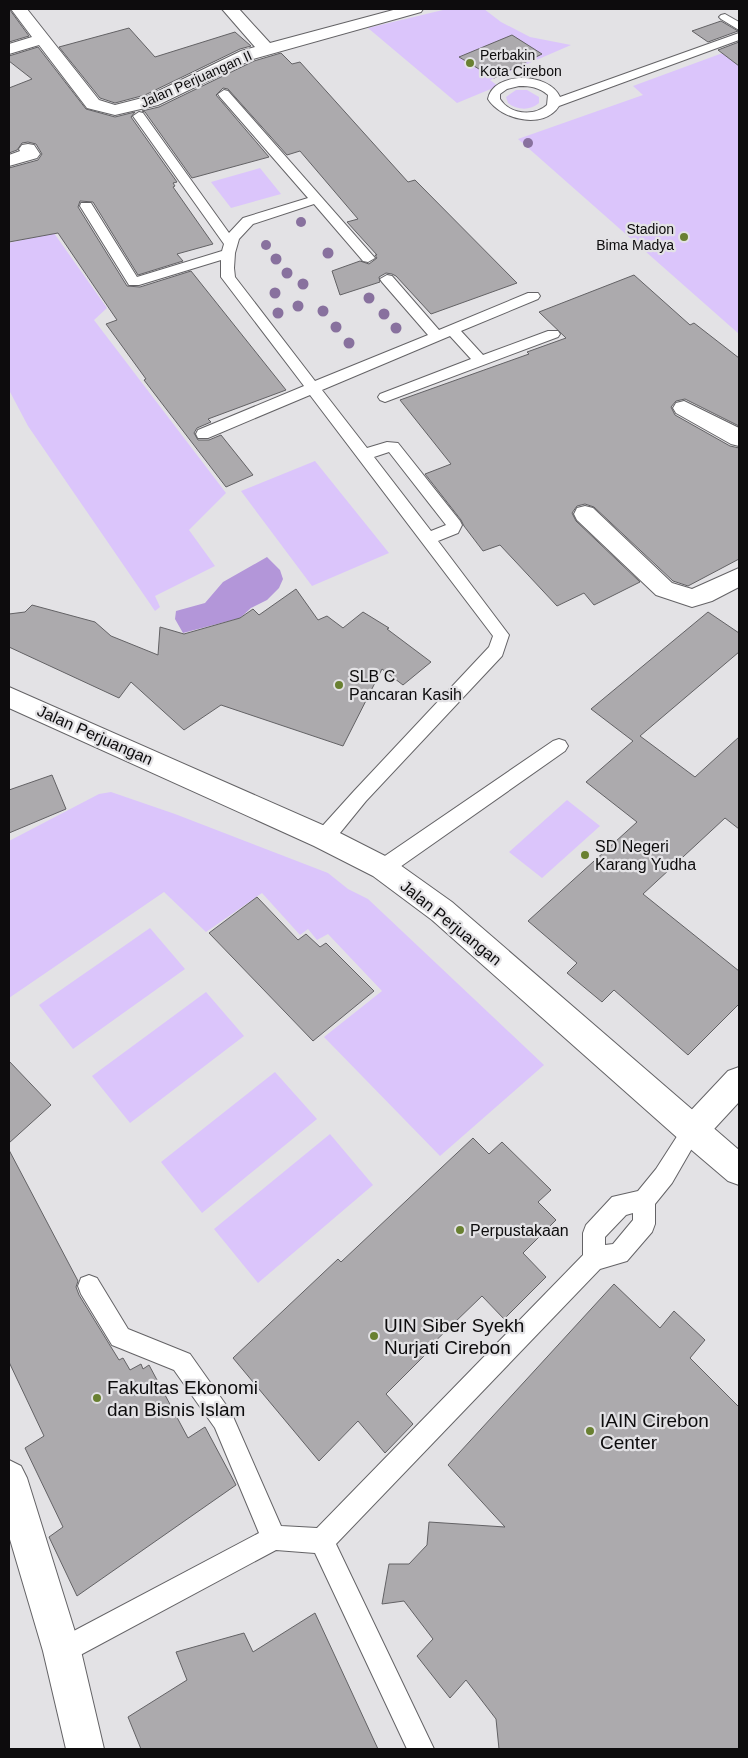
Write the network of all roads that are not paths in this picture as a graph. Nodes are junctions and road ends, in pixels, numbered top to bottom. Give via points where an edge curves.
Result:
1 (19, 9) edge
2 (230, 9) edge
3 (409, 9) edge
4 (725, 17) dead end
5 (739, 27) edge
6 (739, 36) edge
7 (42, 38) junction
8 (9, 49) edge
9 (267, 50) junction
10 (224, 94) dead end
11 (555, 103) junction
12 (139, 116) dead end
13 (28, 149) dead end
14 (9, 161) edge
15 (317, 199) junction
16 (86, 206) dead end
17 (228, 248) junction
18 (368, 258) dead end
19 (387, 279) dead end
20 (533, 296) dead end
21 (452, 329) junction
22 (553, 334) dead end
23 (436, 335) junction
24 (481, 361) junction
25 (312, 388) junction
26 (385, 397) dead end
27 (684, 408) dead end
28 (203, 434) dead end
29 (739, 439) edge
30 (364, 455) junction
31 (585, 514) dead end
32 (428, 539) junction
33 (739, 577) edge
34 (9, 697) edge
35 (560, 746) dead end
36 (324, 838) junction
37 (383, 868) junction
38 (739, 1081) edge
39 (692, 1131) junction
40 (739, 1170) edge
41 (644, 1200) junction
42 (594, 1259) junction
43 (89, 1286) dead end
44 (9, 1478) edge
45 (274, 1538) junction
46 (322, 1541) junction
47 (62, 1651) junction
48 (84, 1749) edge
49 (421, 1749) edge

1 - 7 street, Jalan Perjuangan II
2 - 9 street
3 - 9 street, Jalan Perjuangan II
4 - 5 lane
6 - 11 lane
7 - 8 street
7 - 9 street, Jalan Perjuangan II via 93,104 115,110 152,101 240,58
10 - 15 lane
11 - 11 lane via 542,114 518,116 498,108 494,94 507,84 530,82 550,90 555,96
12 - 17 lane
13 - 14 street via 31,154
15 - 17 lane via 248,221 239,228
15 - 18 lane
16 - 17 lane via 136,282
17 - 25 lane via 228,277
19 - 23 lane
20 - 21 lane
21 - 23 lane
21 - 24 lane
22 - 24 lane
23 - 25 lane
24 - 26 lane
25 - 28 lane
25 - 30 lane
27 - 29 street
30 - 32 lane
30 - 32 lane via 393,447 454,525 452,529
31 - 33 street via 664,589 692,598
32 - 36 lane via 501,636 500,642
34 - 36 street, Jalan Perjuangan
35 - 37 lane
36 - 37 street, Jalan Perjuangan
37 - 39 street, Jalan Perjuangan via 442,911
38 - 39 street
39 - 40 street, Jalan Perjuangan
39 - 41 lane via 664,1176
41 - 42 lane via 644,1224 618,1253
41 - 42 lane via 620,1205 594,1233
42 - 46 lane
43 - 45 lane via 120,1336 182,1362 223,1420
44 - 47 street
45 - 46 lane
45 - 47 lane
46 - 49 lane
47 - 48 street

